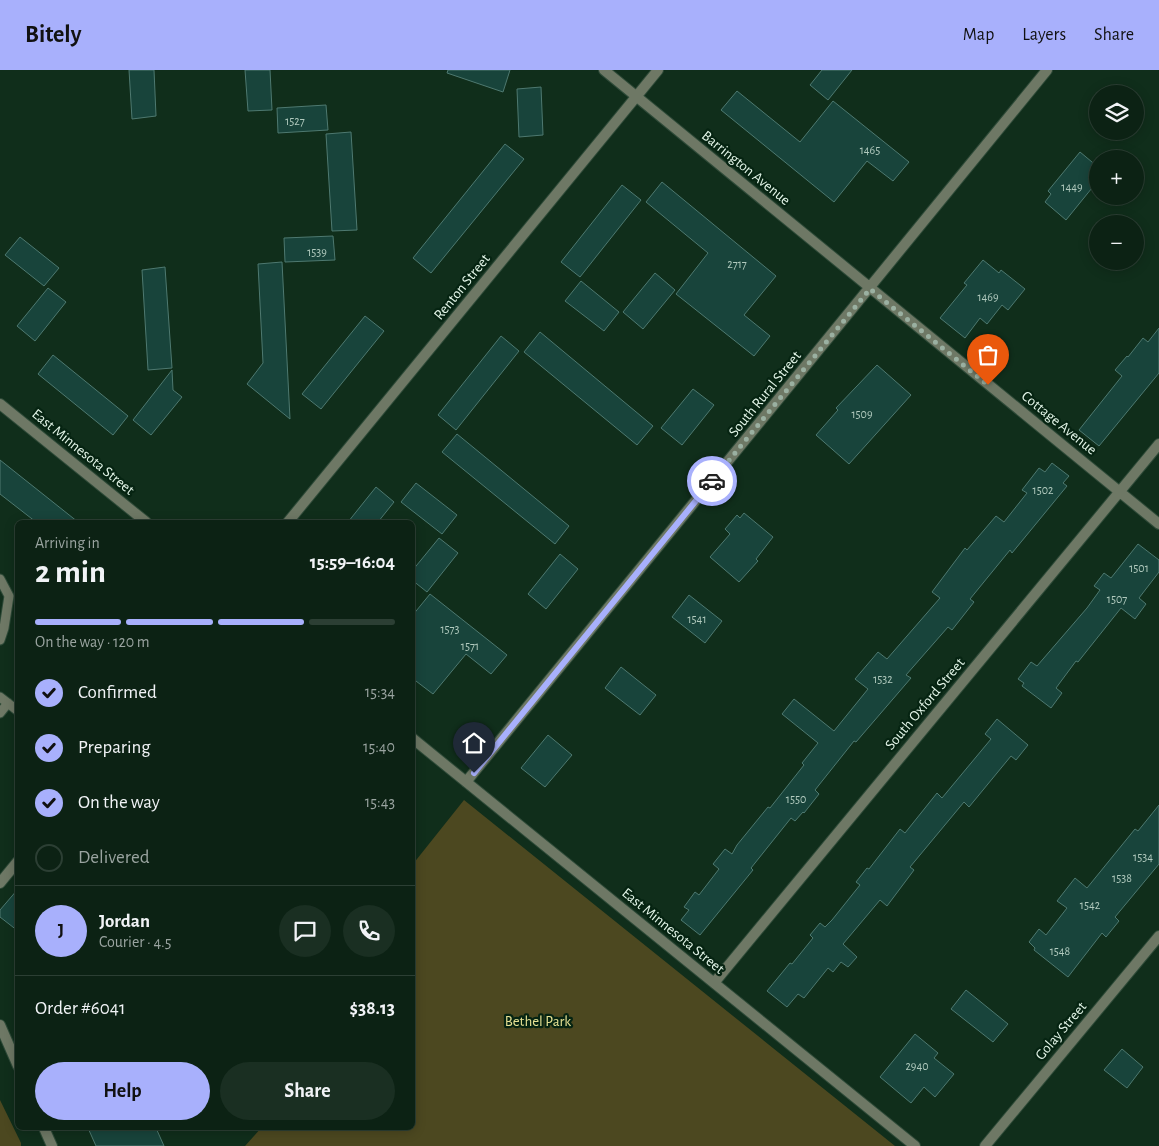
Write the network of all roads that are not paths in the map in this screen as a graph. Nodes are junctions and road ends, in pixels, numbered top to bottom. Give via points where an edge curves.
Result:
1 (604, 70) edge
2 (658, 70) edge
3 (1047, 70) edge
4 (636, 97) junction
5 (870, 289) junction
6 (0, 404) edge
7 (1159, 444) edge
8 (1120, 492) junction
9 (144, 520) edge
10 (290, 520) edge
11 (1159, 524) edge
12 (0, 579) edge
13 (0, 640) edge
14 (0, 697) edge
15 (8, 704) junction
16 (15, 709) edge
17 (0, 713) edge
18 (415, 740) edge
19 (466, 782) junction
20 (15, 865) edge
21 (0, 883) edge
22 (1159, 936) edge
23 (714, 983) junction
24 (0, 1025) edge
25 (15, 1059) edge
26 (45, 1130) edge
27 (52, 1146) edge
28 (915, 1146) edge
29 (985, 1146) edge

1 - 4 street, Barrington Avenue
2 - 4 street, Renton Street
3 - 5 street, South Rural Street
4 - 5 street, Barrington Avenue
4 - 10 street, Renton Street
5 - 8 street, Cottage Avenue
5 - 19 street, South Rural Street
6 - 9 street, East Minnesota Street
7 - 8 street, South Oxford Street
8 - 11 street, Cottage Avenue
8 - 23 street, South Oxford Street
12 - 13 lane via 9,596
14 - 15 lane
15 - 16 lane
15 - 17 lane
18 - 19 street, East Minnesota Street
19 - 23 street, East Minnesota Street
20 - 21 street
22 - 29 street, Golay Street
23 - 28 street, East Minnesota Street
24 - 25 street
26 - 27 street

